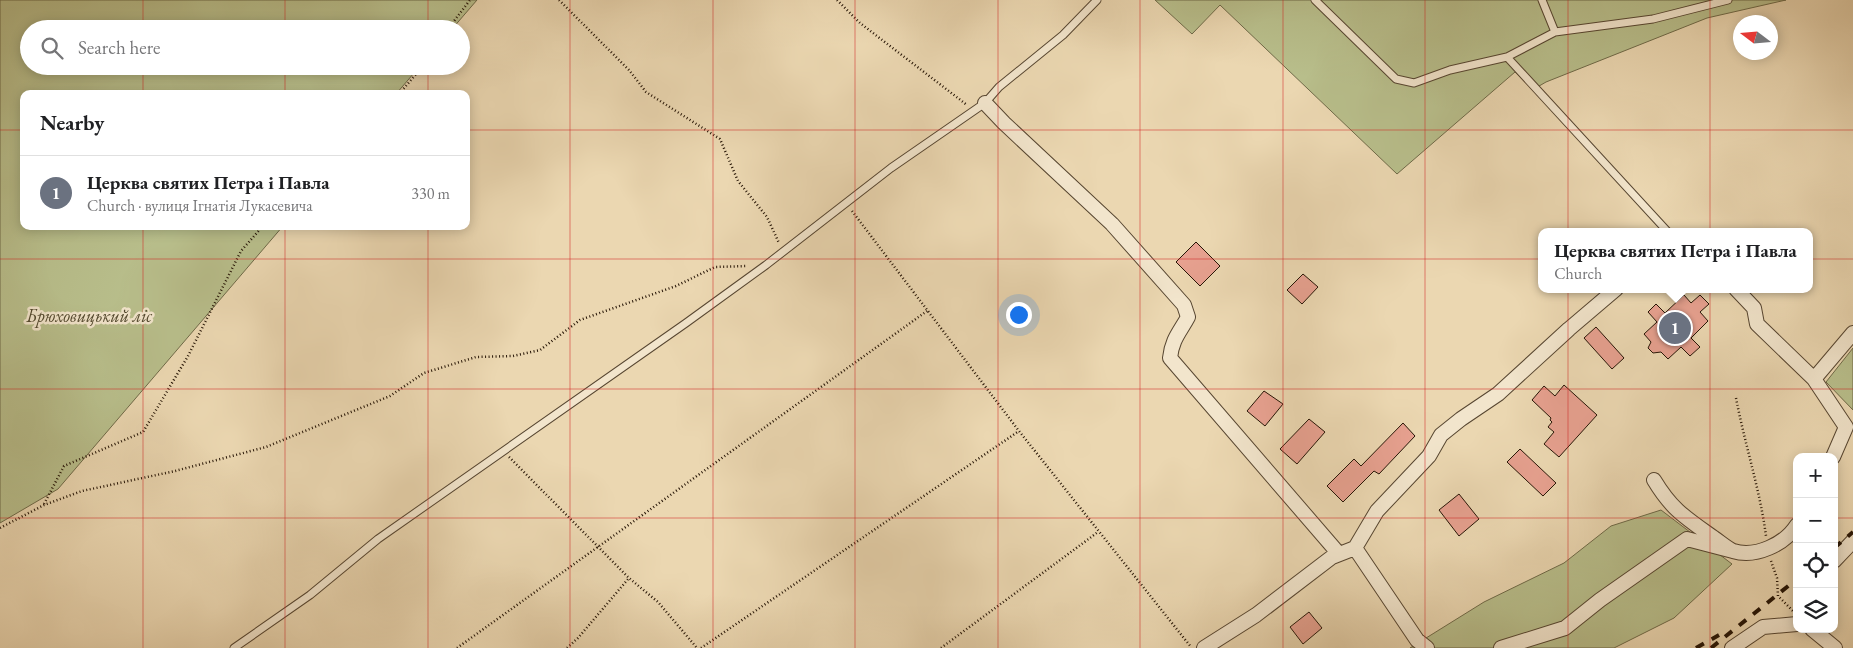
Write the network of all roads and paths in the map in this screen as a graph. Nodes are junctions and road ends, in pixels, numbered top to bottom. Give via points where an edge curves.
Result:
1 (470, 0) edge
2 (559, 0) edge
3 (837, 0) edge
4 (1097, 0) edge
5 (1315, 0) edge
6 (1542, 0) edge
7 (1728, 0) edge
8 (1714, 2) edge
9 (455, 20) edge
10 (1555, 32) junction
11 (1508, 57) junction
12 (416, 75) edge
13 (403, 90) edge
14 (980, 107) junction
15 (846, 203) junction
16 (1664, 228) edge
17 (259, 230) edge
18 (783, 251) junction
19 (766, 265) junction
20 (1611, 293) edge
21 (1740, 293) edge
22 (928, 311) junction
23 (1853, 333) edge
24 (1814, 379) junction
25 (1736, 398) dead end
26 (1019, 431) junction
27 (502, 451) junction
28 (1835, 453) edge
29 (1654, 480) dead end
30 (44, 505) junction
31 (0, 528) edge
32 (1098, 532) junction
33 (1793, 532) edge
34 (1853, 541) edge
35 (598, 547) junction
36 (1355, 548) junction
37 (1768, 549) junction
38 (1733, 551) junction
39 (1339, 554) junction
40 (1838, 557) edge
41 (629, 578) junction
42 (1793, 612) edge
43 (1793, 624) edge
44 (1817, 633) edge
45 (234, 648) edge
46 (457, 648) edge
47 (567, 648) edge
48 (699, 648) edge
49 (941, 648) edge
50 (1192, 648) edge
51 (1204, 648) edge
52 (1426, 648) edge
53 (1501, 648) edge
54 (1732, 648) edge
55 (1835, 648) edge

1 - 9 path
2 - 18 path via 629,70 646,92 720,139 738,182 767,217
3 - 14 path via 860,23 950,90
4 - 14 lane via 1064,35 999,87
5 - 11 lane via 1396,78 1414,83 1450,70
6 - 10 lane
7 - 8 lane
8 - 10 lane via 1653,18
10 - 11 lane
11 - 16 lane
12 - 13 path
14 - 15 lane
14 - 39 street via 1004,124 1112,224 1184,305 1188,317 1171,346 1170,358
15 - 18 lane
15 - 22 path
17 - 30 path via 241,251 188,356 143,432 64,466
18 - 19 lane
19 - 27 lane
19 - 30 path via 715,267 676,286 580,320 540,350 513,356 476,357 424,373 390,396 266,447 82,491
20 - 36 street via 1498,394 1441,434 1430,456 1377,511
21 - 24 street via 1754,308 1758,324
22 - 26 path
22 - 35 path
23 - 24 street
24 - 28 street via 1846,427
25 - 37 path via 1763,512
26 - 32 path
26 - 48 path
27 - 35 path
27 - 45 lane via 378,539 310,595
29 - 38 street via 1680,515
30 - 31 path
32 - 49 path
32 - 50 path
33 - 37 street
34 - 40 street
35 - 41 path
35 - 46 path
36 - 39 street
36 - 52 street via 1417,640
37 - 38 street
37 - 42 path via 1777,578 1778,596
38 - 53 street via 1687,539 1566,628
39 - 51 street via 1256,615
41 - 47 path
41 - 48 path via 658,602
43 - 54 street via 1763,627
44 - 55 street

